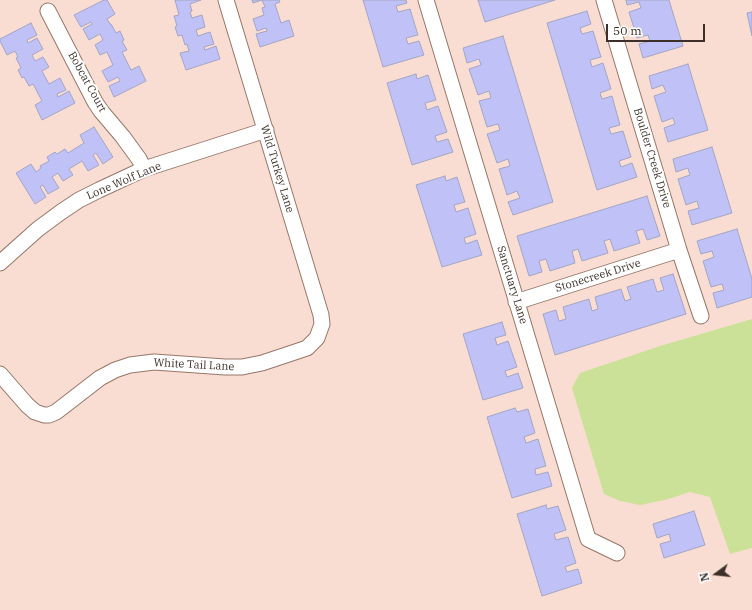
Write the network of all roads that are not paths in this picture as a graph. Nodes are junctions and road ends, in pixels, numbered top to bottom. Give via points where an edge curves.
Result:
1 (226, 0) edge
2 (426, 0) edge
3 (604, 0) edge
4 (48, 11) dead end
5 (266, 130) junction
6 (144, 170) junction
7 (679, 250) junction
8 (0, 263) edge
9 (516, 302) junction
10 (701, 316) dead end
11 (317, 338) joint
12 (0, 374) edge
13 (617, 553) dead end

1 - 5 street, Wild Turkey Lane
2 - 9 street, Sanctuary Lane
3 - 7 street, Boulder Creek Drive
4 - 6 street, Bobcat Court via 95,102 139,159
5 - 6 street, Lone Wolf Lane
5 - 11 street, Wild Turkey Lane via 322,315
6 - 8 street, Lone Wolf Lane via 73,204 38,229
7 - 9 street, Stonecreek Drive
7 - 10 street, Boulder Creek Drive
9 - 13 street, Sanctuary Lane via 588,539
11 - 12 street, White Tail Lane via 307,348 242,367 154,362 130,365 100,378 56,412 44,415 27,405

